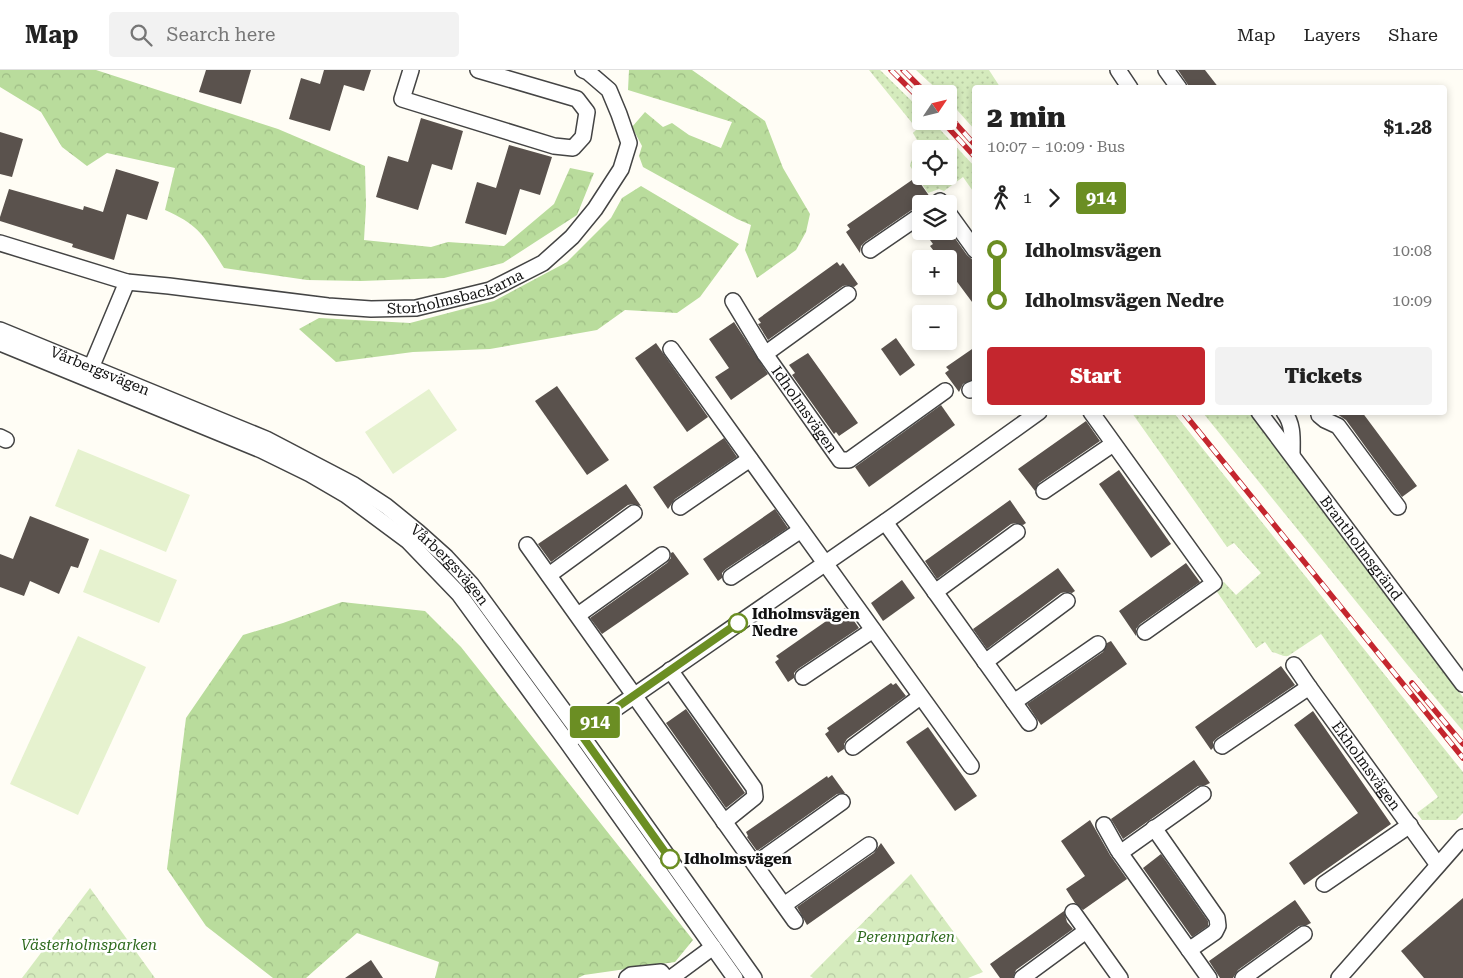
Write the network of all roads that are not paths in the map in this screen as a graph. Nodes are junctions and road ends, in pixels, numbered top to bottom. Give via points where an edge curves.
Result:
1 (412, 70) edge
2 (478, 70) edge
3 (583, 70) edge
4 (1118, 70) edge
5 (1166, 70) edge
6 (1128, 85) edge
7 (1178, 85) edge
8 (912, 221) edge
9 (957, 226) edge
10 (0, 243) edge
11 (972, 246) edge
12 (870, 250) dead end
13 (127, 282) junction
14 (848, 294) dead end
15 (733, 301) dead end
16 (0, 330) edge
17 (0, 344) edge
18 (671, 349) dead end
19 (765, 354) junction
20 (89, 373) junction
21 (945, 391) dead end
22 (1035, 415) edge
23 (1093, 415) edge
24 (1261, 415) edge
25 (1286, 415) edge
26 (1320, 415) dead end
27 (1113, 444) junction
28 (1292, 455) junction
29 (750, 459) junction
30 (1044, 492) dead end
31 (680, 507) dead end
32 (1398, 507) dead end
33 (634, 513) dead end
34 (885, 522) junction
35 (801, 530) junction
36 (1017, 532) dead end
37 (528, 544) dead end
38 (662, 555) dead end
39 (825, 563) junction
40 (549, 575) junction
41 (731, 577) dead end
42 (934, 592) junction
43 (1067, 601) dead end
44 (578, 615) junction
45 (873, 630) junction
46 (1146, 632) dead end
47 (1098, 644) dead end
48 (985, 662) junction
49 (1294, 665) dead end
50 (670, 670) junction
51 (803, 677) dead end
52 (1463, 684) edge
53 (1309, 687) junction
54 (634, 694) junction
55 (920, 697) junction
56 (1014, 702) junction
57 (1029, 723) dead end
58 (573, 737) junction
59 (1222, 746) dead end
60 (853, 747) dead end
61 (971, 766) dead end
62 (1203, 794) dead end
63 (842, 802) dead end
64 (724, 822) junction
65 (1104, 825) dead end
66 (1410, 826) junction
67 (1154, 828) junction
68 (1463, 837) edge
69 (869, 845) dead end
70 (1120, 853) junction
71 (755, 864) junction
72 (1438, 865) junction
73 (1324, 884) dead end
74 (784, 906) junction
75 (1073, 912) dead end
76 (795, 920) dead end
77 (1086, 931) junction
78 (1304, 934) dead end
79 (713, 947) junction
80 (1189, 950) junction
81 (627, 978) edge
82 (666, 978) edge
83 (671, 978) edge
84 (735, 978) edge
85 (754, 978) edge
86 (1022, 978) edge
87 (1120, 978) edge
88 (1208, 978) edge
89 (1243, 978) edge
90 (1338, 978) edge

1 - 2 street via 402,99 554,146 573,148 583,136 587,112 577,99
3 - 13 street, Storholmsbackarna via 609,90 619,114 628,143 621,170 572,237 543,263 490,290 416,308 371,309
4 - 6 street
5 - 7 street
8 - 12 street
9 - 11 street
10 - 13 street, Storholmsbackarna
13 - 20 street
14 - 19 street, Idholmsvägen
15 - 19 street, Idholmsvägen
16 - 20 street, Vårbergsvägen
17 - 20 street, Vårbergsvägen
18 - 29 street
19 - 21 street, Idholmsvägen via 840,460 848,460
20 - 58 street, Vårbergsvägen via 266,439 354,485 386,506 471,584
22 - 34 street
23 - 27 street
24 - 28 street, Brantholmsgränd
25 - 28 street via 1292,427
26 - 32 street via 1338,426
27 - 30 street
27 - 46 street via 1214,582
28 - 52 street, Brantholmsgränd
29 - 31 street
29 - 35 street
33 - 40 street
34 - 39 street
34 - 42 street
35 - 39 street
35 - 41 street
36 - 42 street
37 - 40 street
38 - 44 street
39 - 45 street
39 - 50 street
40 - 44 street
42 - 48 street
43 - 48 street
44 - 54 street
45 - 51 street
45 - 55 street
47 - 56 street
48 - 56 street
49 - 53 street, Ekholmsvägen
50 - 54 street
50 - 64 street via 754,788 755,797
53 - 59 street
53 - 66 street, Ekholmsvägen
54 - 58 street
54 - 64 street
55 - 60 street
55 - 61 street
56 - 57 street
58 - 79 street, Vårbergsvägen
58 - 85 street, Vårbergsvägen
62 - 67 street
63 - 71 street
64 - 71 street
65 - 70 street
66 - 72 street, Ekholmsvägen
66 - 73 street
67 - 70 street
67 - 80 street via 1217,918 1215,932
68 - 72 street
69 - 74 street
70 - 80 street
71 - 74 street
72 - 90 street
74 - 76 street
75 - 77 street
77 - 86 street
77 - 87 street
78 - 89 street
79 - 83 street
79 - 84 street, Vårbergsvägen
80 - 88 street
81 - 82 street via 661,972

